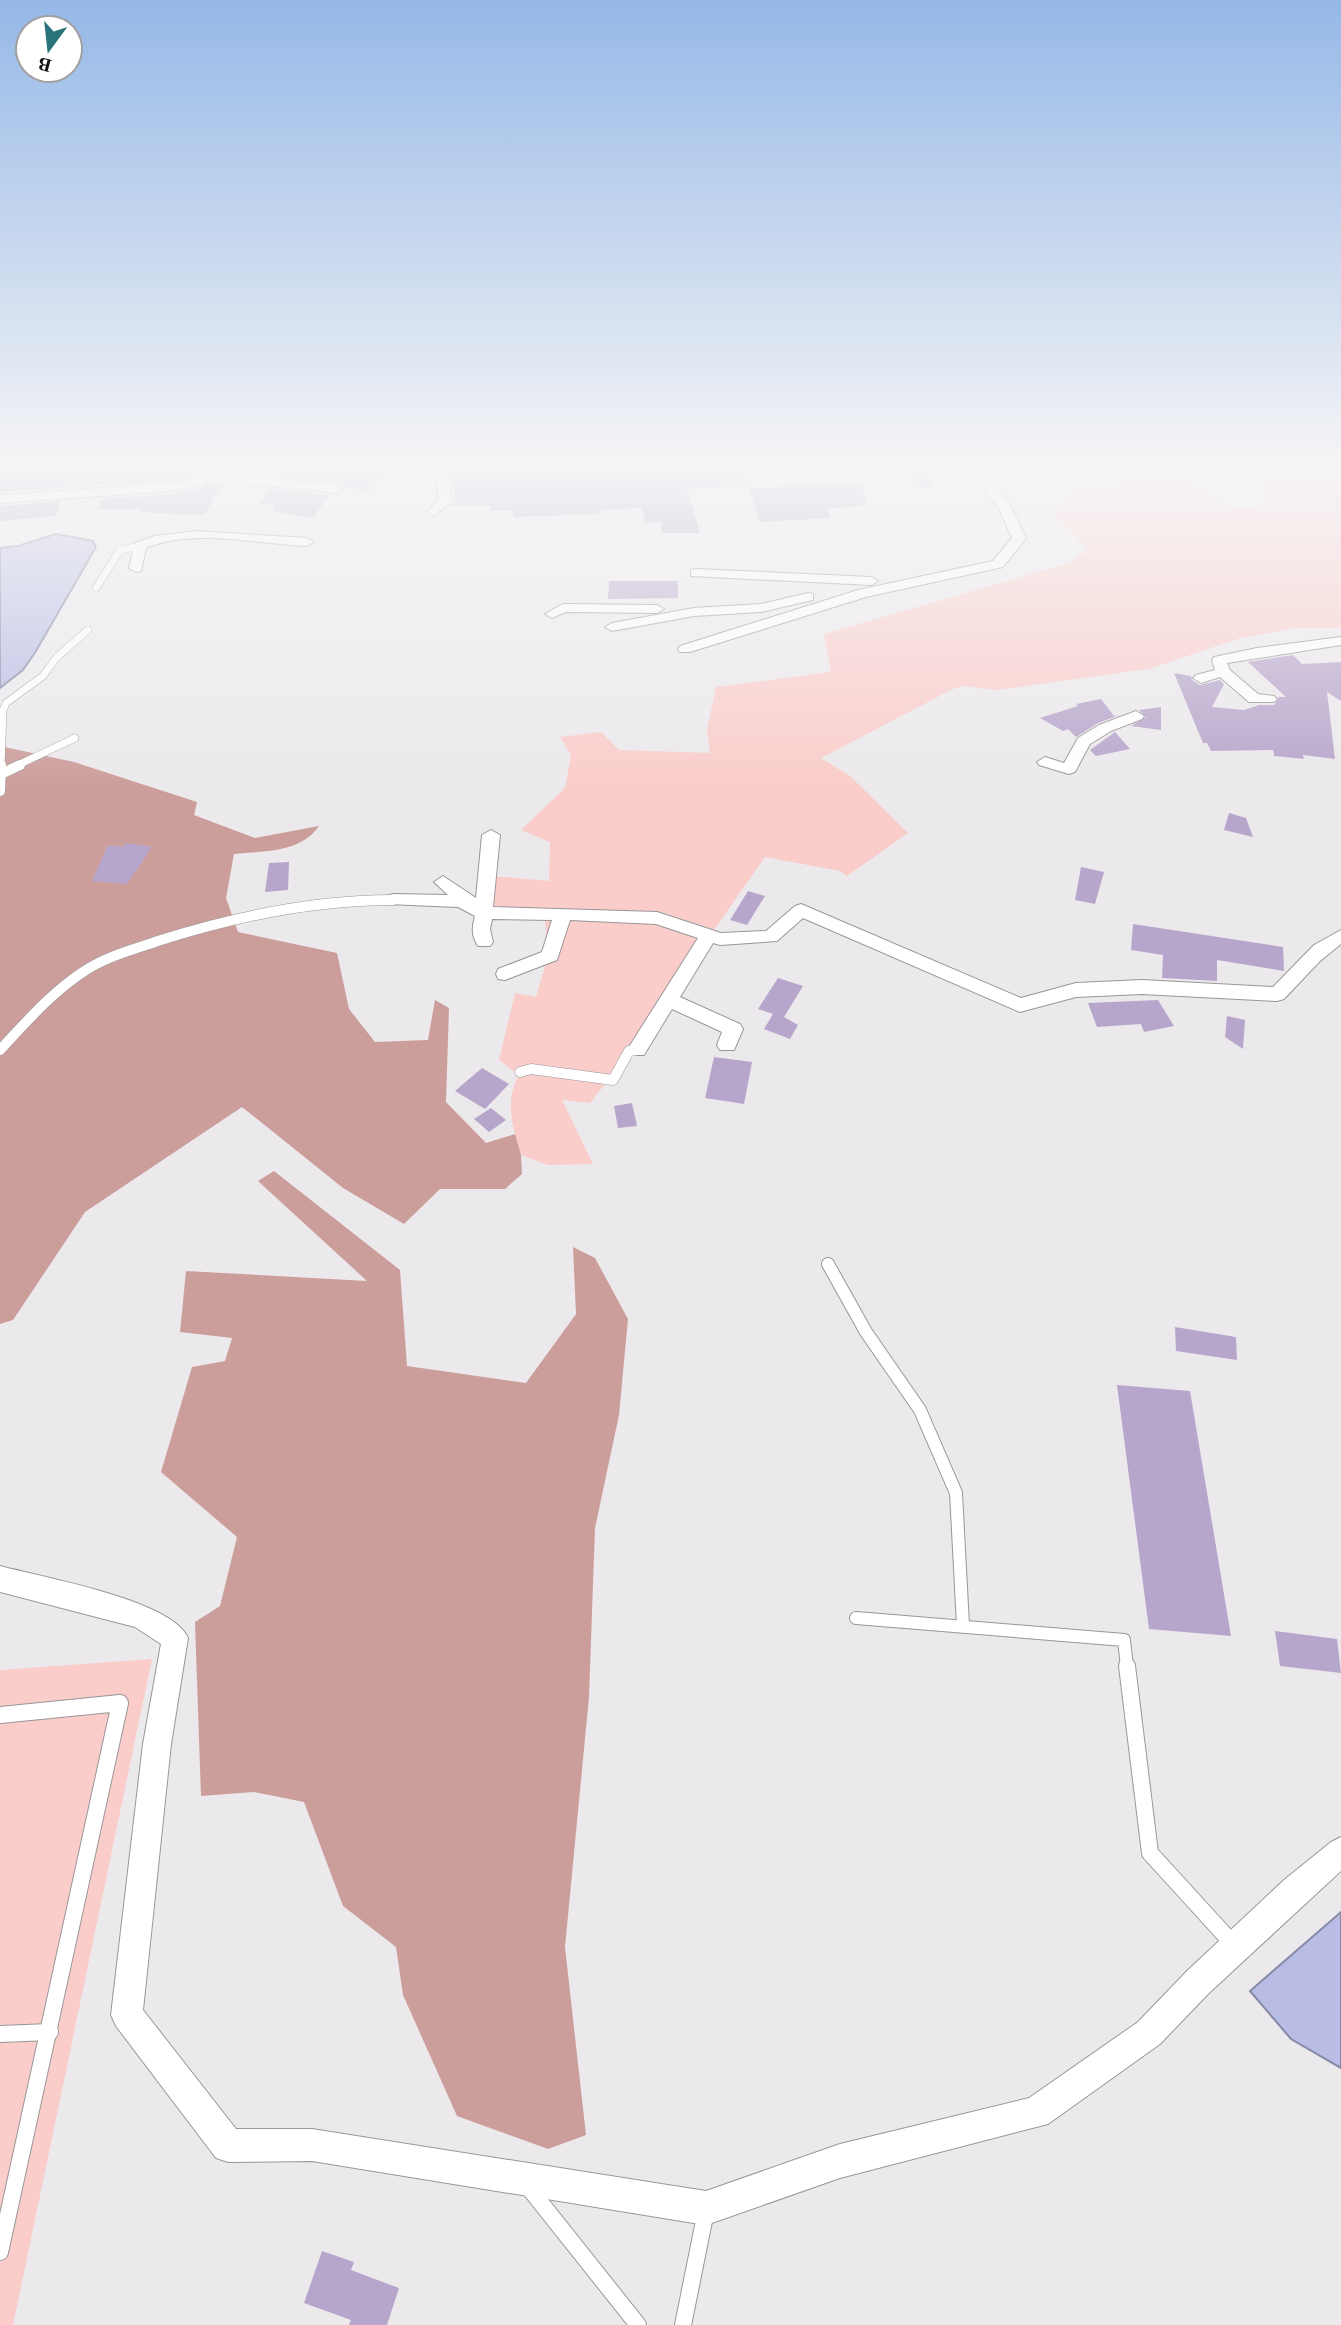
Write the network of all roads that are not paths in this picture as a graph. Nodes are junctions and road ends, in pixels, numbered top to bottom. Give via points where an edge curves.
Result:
1 (106, 572) edge
2 (963, 572) edge
3 (696, 573) dead end
4 (871, 581) junction
5 (891, 587) junction
6 (96, 588) dead end
7 (694, 612) junction
8 (552, 614) dead end
9 (612, 627) dead end
10 (88, 630) dead end
11 (1341, 641) edge
12 (685, 649) dead end
13 (1223, 672) junction
14 (1201, 678) dead end
15 (1269, 699) dead end
16 (1136, 716) dead end
17 (75, 738) dead end
18 (1045, 762) dead end
19 (1, 774) edge
20 (0, 791) edge
21 (491, 835) dead end
22 (443, 881) dead end
23 (393, 900) joint
24 (484, 913) junction
25 (562, 915) junction
26 (709, 935) junction
27 (1341, 936) edge
28 (484, 942) dead end
29 (505, 974) dead end
30 (667, 999) junction
31 (727, 1045) dead end
32 (0, 1050) edge
33 (637, 1050) joint
34 (520, 1072) dead end
35 (828, 1264) dead end
36 (0, 1579) edge
37 (856, 1618) dead end
38 (963, 1625) junction
39 (0, 1715) edge
40 (1341, 1852) edge
41 (1236, 1947) junction
42 (50, 2032) junction
43 (0, 2034) edge
44 (522, 2179) junction
45 (706, 2208) junction
46 (0, 2252) edge
47 (638, 2325) edge
48 (683, 2325) edge

1 - 6 lane
2 - 5 street
3 - 4 street
4 - 5 street
4 - 7 street via 761,608
5 - 12 street
7 - 8 street via 563,608
7 - 9 street
10 - 19 lane via 43,676 6,703
11 - 13 street via 1219,660
13 - 14 street
13 - 15 street via 1254,699
16 - 18 street via 1084,741 1069,769
17 - 19 lane
19 - 20 lane
21 - 24 street
22 - 24 street
23 - 24 street via 461,901
23 - 32 lane via 342,900 231,921 100,961 64,987
24 - 25 street
24 - 28 street
25 - 26 street via 657,918
25 - 29 street via 550,957
26 - 27 street via 720,939 771,937 801,910 1020,1005 1076,990 1142,987 1278,994 1303,964
26 - 30 street
30 - 31 street via 733,1029
30 - 33 street
33 - 34 lane via 629,1051 613,1080 531,1069
35 - 38 lane via 866,1332 920,1410 956,1493
36 - 44 street via 141,1616 175,1638 157,1744 127,2015 228,2146 312,2145
37 - 38 lane
38 - 41 lane via 1124,1640 1150,1853
39 - 42 lane via 120,1703
40 - 41 street
41 - 45 street via 1149,2033 1036,2112 840,2161
42 - 43 lane
42 - 46 lane
44 - 45 street
44 - 47 lane
45 - 48 lane

